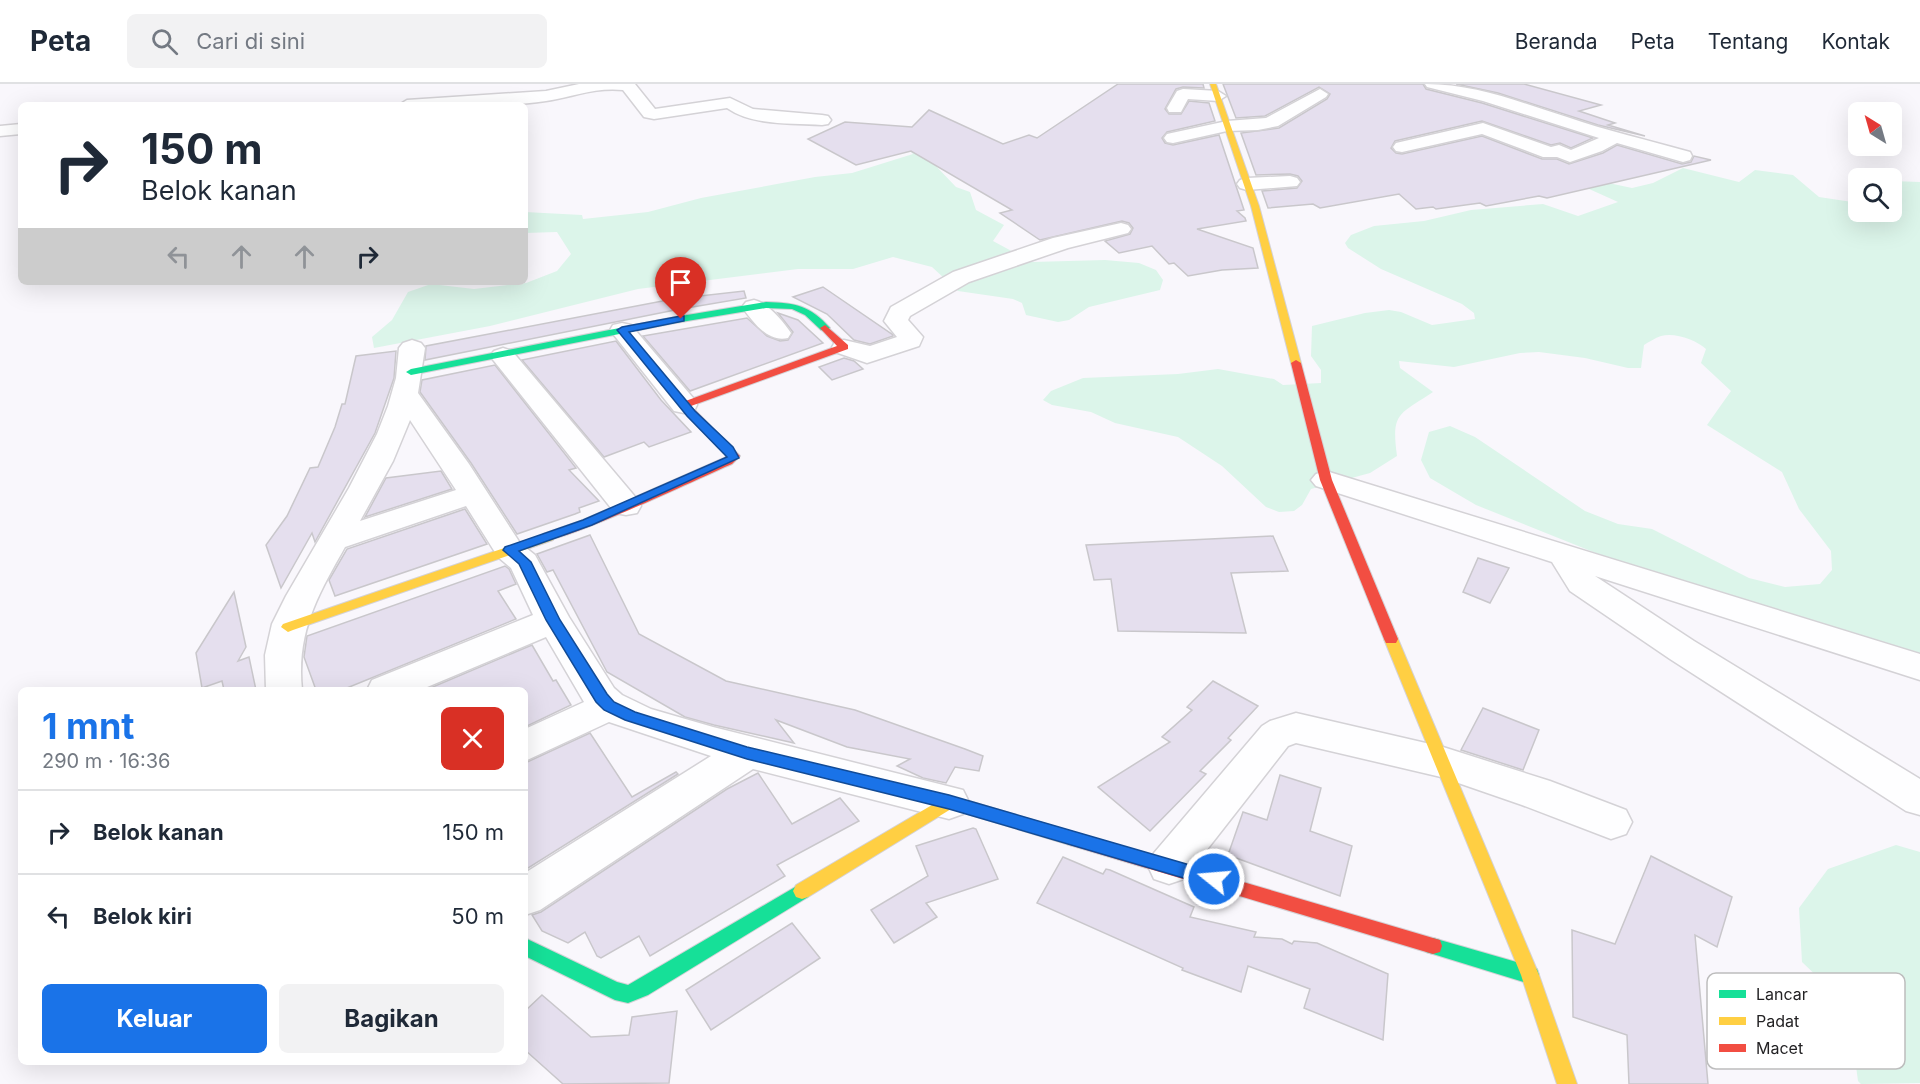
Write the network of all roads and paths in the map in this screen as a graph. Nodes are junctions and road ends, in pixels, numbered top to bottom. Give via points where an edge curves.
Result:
1 (602, 84) edge
2 (611, 84) edge
3 (1433, 84) edge
4 (1216, 90) edge
5 (1320, 94) dead end
6 (455, 102) edge
7 (1175, 108) dead end
8 (822, 120) dead end
9 (1227, 126) junction
10 (1616, 136) junction
11 (1173, 138) dead end
12 (1402, 147) dead end
13 (1683, 156) dead end
14 (1290, 182) dead end
15 (1247, 184) junction
16 (1121, 229) dead end
17 (754, 307) junction
18 (622, 330) junction
19 (779, 333) dead end
20 (844, 347) junction
21 (503, 356) junction
22 (410, 372) junction
23 (684, 405) junction
24 (1326, 480) junction
25 (474, 494) junction
26 (626, 506) junction
27 (333, 540) junction
28 (509, 550) junction
29 (1565, 557) junction
30 (553, 620) junction
31 (288, 627) junction
32 (1920, 667) edge
33 (284, 687) edge
34 (392, 687) edge
35 (609, 706) junction
36 (528, 745) edge
37 (747, 753) junction
38 (1443, 762) junction
39 (1920, 799) edge
40 (949, 802) junction
41 (1611, 822) dead end
42 (1169, 866) junction
43 (528, 894) edge
44 (528, 948) edge
45 (1530, 975) junction
46 (1567, 1084) edge

1 - 6 street via 536,97
2 - 8 street via 628,86 654,114 730,103 752,114
3 - 10 street
4 - 7 street via 1183,94
4 - 9 street
5 - 9 street via 1272,122
9 - 11 street
9 - 15 street
10 - 12 street via 1570,156 1558,151 1550,153 1483,128
10 - 13 street
14 - 15 street
15 - 24 street
16 - 20 street via 1061,243 961,277 900,312 896,321 911,337 910,341 874,355
17 - 18 street
17 - 19 street
17 - 20 street via 798,308
18 - 21 street
18 - 23 street
20 - 23 street
21 - 22 street
21 - 26 street
22 - 25 street
22 - 27 street via 387,443
23 - 26 street via 734,458
24 - 29 street
24 - 38 street
25 - 27 street
25 - 28 street
26 - 28 street
27 - 31 street
28 - 30 street via 524,562
28 - 31 street
29 - 32 street
29 - 39 street via 1582,583
30 - 34 street
30 - 35 street
31 - 33 street via 280,665
35 - 36 street
35 - 37 street
37 - 40 street
37 - 43 street
38 - 41 street
38 - 42 street via 1296,728 1283,730
38 - 45 street
40 - 42 street
40 - 44 street via 628,994
42 - 45 street
45 - 46 street

